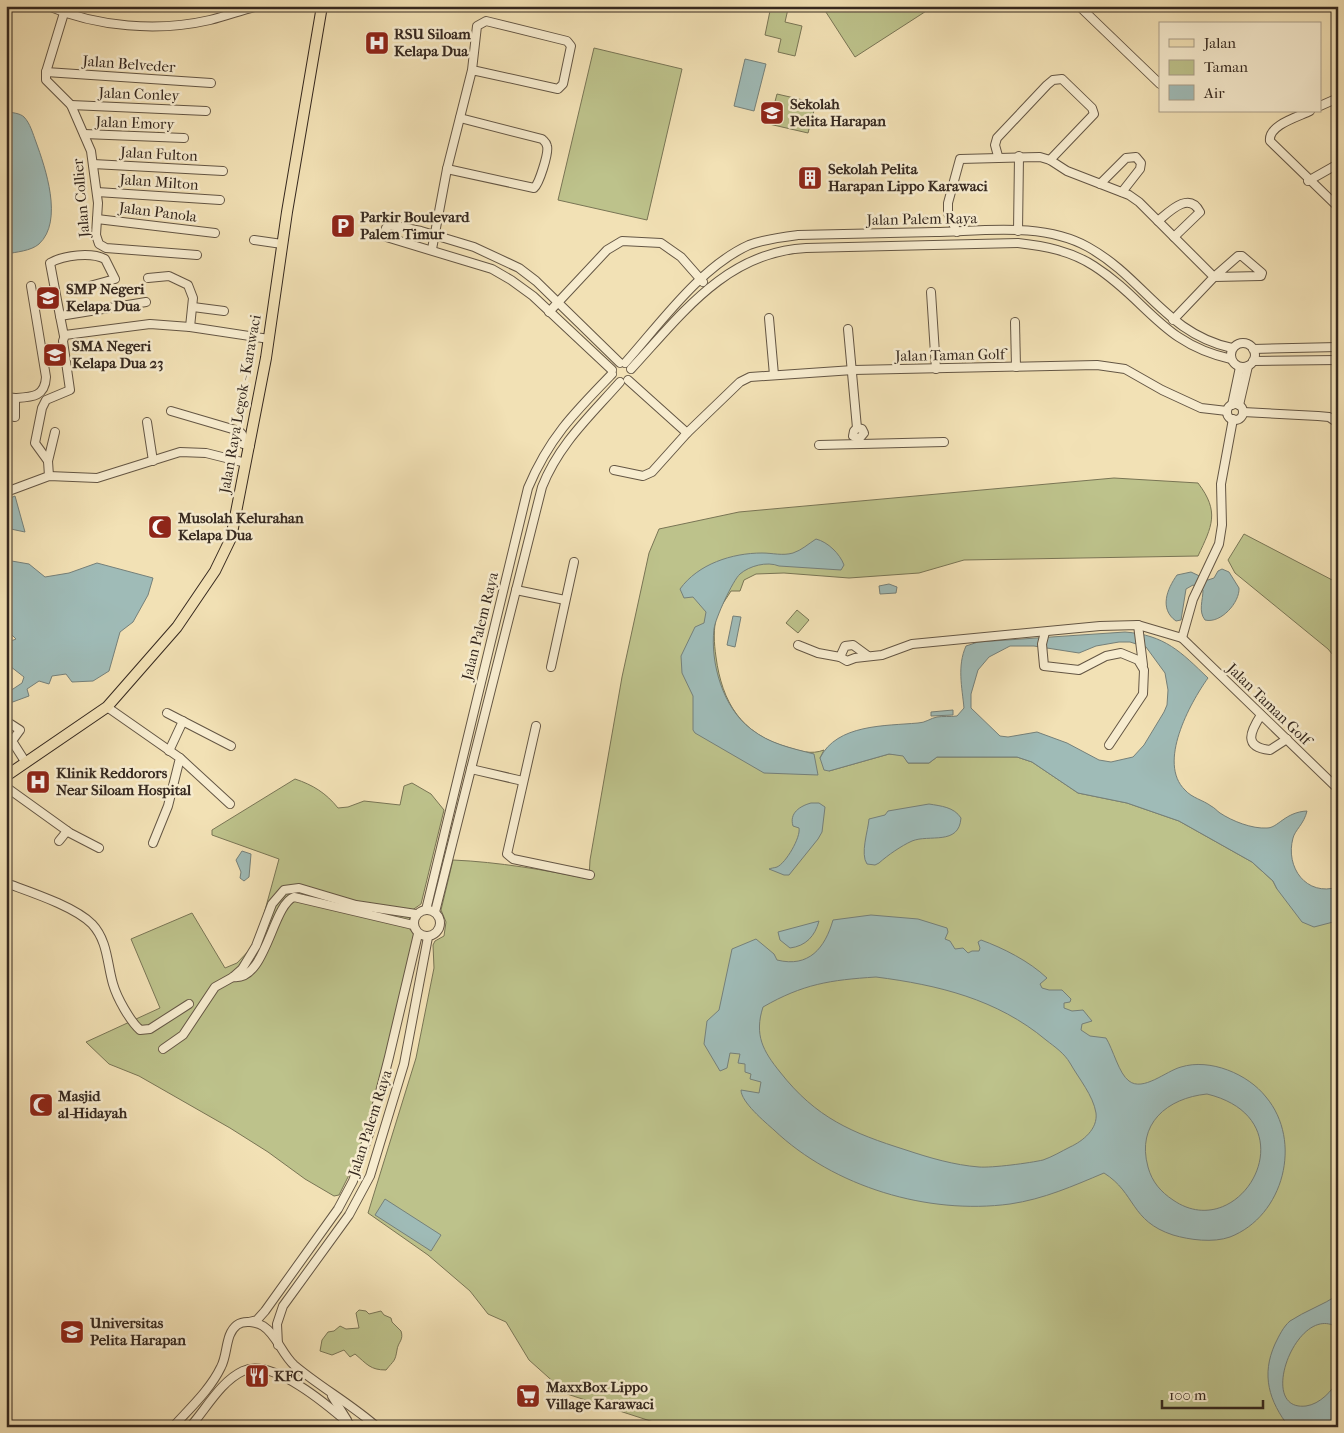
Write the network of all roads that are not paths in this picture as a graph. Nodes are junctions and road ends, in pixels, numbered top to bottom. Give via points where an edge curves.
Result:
1 (48, 6) edge
2 (258, 6) edge
3 (322, 6) edge
4 (1079, 6) edge
5 (64, 13) junction
6 (472, 70) junction
7 (46, 72) junction
8 (212, 83) dead end
9 (1159, 83) edge
10 (1338, 98) edge
11 (71, 105) junction
12 (1322, 105) edge
13 (206, 111) dead end
14 (1308, 112) edge
15 (460, 118) junction
16 (84, 134) junction
17 (184, 138) dead end
18 (998, 156) junction
19 (1019, 156) junction
20 (1050, 160) junction
21 (93, 164) junction
22 (1338, 164) edge
23 (447, 169) junction
24 (223, 171) dead end
25 (1308, 181) junction
26 (1100, 184) junction
27 (97, 192) junction
28 (1122, 192) junction
29 (220, 200) dead end
30 (1338, 208) edge
31 (97, 219) junction
32 (1158, 221) junction
33 (1020, 231) junction
34 (957, 232) junction
35 (215, 233) dead end
36 (434, 235) junction
37 (1174, 237) junction
38 (254, 240) dead end
39 (282, 244) junction
40 (432, 249) junction
41 (197, 255) dead end
42 (1214, 277) junction
43 (148, 278) dead end
44 (700, 280) junction
45 (30, 286) dead end
46 (86, 287) dead end
47 (708, 287) junction
48 (931, 292) dead end
49 (146, 302) dead end
50 (558, 302) junction
51 (193, 307) junction
52 (224, 311) dead end
53 (549, 312) junction
54 (60, 316) junction
55 (769, 318) dead end
56 (1173, 320) junction
57 (1015, 322) dead end
58 (190, 327) junction
59 (848, 329) dead end
60 (64, 336) junction
61 (269, 339) junction
62 (1338, 347) edge
63 (1232, 348) junction
64 (1253, 349) junction
65 (1231, 359) junction
66 (1338, 360) edge
67 (1247, 364) junction
68 (625, 365) junction
69 (1016, 367) junction
70 (936, 369) junction
71 (853, 370) junction
72 (612, 372) junction
73 (774, 375) junction
74 (624, 381) junction
75 (42, 393) junction
76 (6, 397) edge
77 (15, 398) junction
78 (46, 400) junction
79 (1235, 408) junction
80 (172, 411) dead end
81 (6, 415) edge
82 (1232, 419) junction
83 (147, 422) dead end
84 (1338, 423) edge
85 (55, 432) dead end
86 (687, 433) junction
87 (859, 442) junction
88 (944, 442) dead end
89 (819, 445) dead end
90 (250, 446) junction
91 (48, 461) junction
92 (152, 461) junction
93 (246, 463) junction
94 (614, 470) dead end
95 (49, 476) junction
96 (6, 492) edge
97 (574, 562) dead end
98 (516, 590) junction
99 (565, 600) junction
100 (1138, 628) junction
101 (1044, 634) junction
102 (1182, 638) junction
103 (798, 645) dead end
104 (868, 656) junction
105 (840, 657) junction
106 (550, 667) dead end
107 (1144, 670) junction
108 (107, 707) junction
109 (166, 713) dead end
110 (1261, 715) junction
111 (6, 721) edge
112 (184, 721) junction
113 (536, 726) dead end
114 (1287, 739) junction
115 (1109, 745) dead end
116 (231, 746) dead end
117 (169, 751) junction
118 (180, 758) junction
119 (26, 763) junction
120 (471, 769) junction
121 (6, 776) edge
122 (524, 781) junction
123 (6, 787) edge
124 (1338, 789) edge
125 (230, 804) dead end
126 (67, 831) junction
127 (59, 842) dead end
128 (153, 843) dead end
129 (98, 848) dead end
130 (590, 875) dead end
131 (6, 883) edge
132 (274, 900) junction
133 (284, 906) junction
134 (426, 910) junction
135 (435, 912) junction
136 (416, 914) junction
137 (413, 925) junction
138 (418, 934) junction
139 (428, 937) junction
140 (233, 977) junction
141 (189, 1004) dead end
142 (163, 1050) dead end
143 (272, 1300) junction
144 (283, 1306) junction
145 (250, 1322) junction
146 (278, 1346) junction
147 (330, 1392) junction
148 (185, 1413) junction
149 (351, 1425) edge
150 (173, 1427) edge
151 (181, 1427) edge
152 (190, 1427) edge
153 (377, 1427) edge

1 - 5 street
2 - 5 street via 209,20 163,25 98,21
3 - 39 main road, Jalan Raya Legok - Karawaci
4 - 9 street
5 - 7 street
6 - 6 street via 476,28 486,20 567,41 571,46 563,84 556,90
6 - 15 street
7 - 8 street, Jalan Belveder
7 - 11 street, Jalan Collier via 48,83
10 - 12 street
11 - 13 street, Jalan Conley
11 - 16 street, Jalan Collier
14 - 25 street via 1273,129 1270,141
15 - 23 street
15 - 23 street via 542,139 547,150 534,188
16 - 17 street, Jalan Emory
16 - 21 street, Jalan Collier
18 - 19 street
18 - 20 street via 997,138 1047,85 1062,79 1092,108 1094,114
18 - 34 street via 959,161 948,209
19 - 20 street
19 - 33 street
20 - 26 street via 1066,171
21 - 24 street, Jalan Fulton
21 - 27 street, Jalan Collier
22 - 25 street
23 - 36 street
25 - 30 street
26 - 28 street
26 - 28 street via 1126,158 1136,157 1141,163 1140,169
27 - 29 street, Jalan Milton
27 - 31 street, Jalan Collier
28 - 32 street via 1139,202
31 - 35 street, Jalan Panola
31 - 41 street, Jalan Collier via 97,240 101,246
32 - 37 street
32 - 37 street via 1179,205 1193,203 1200,212
33 - 34 street, Jalan Palem Raya
33 - 56 street, Jalan Palem Raya via 1066,238 1086,246 1120,269
34 - 44 street, Jalan Palem Raya via 773,238 749,246 722,261
36 - 40 street
36 - 40 street via 390,225 383,236
36 - 50 street via 474,247 519,268
37 - 42 street
38 - 39 street
39 - 61 main road, Jalan Raya Legok - Karawaci
40 - 53 street via 492,269 511,280
42 - 42 street via 1238,256 1262,274 1261,276
42 - 56 street
43 - 51 street via 169,276 185,282 192,290
44 - 47 street
44 - 50 street via 681,257 661,242 622,241 607,250
44 - 68 street, Jalan Palem Raya
45 - 75 street via 46,377
46 - 54 street via 115,279 105,259 85,254 52,262 50,266
47 - 65 street, Jalan Palem Raya via 744,264 786,249 1040,245 1060,250 1095,267 1178,338 1197,349
47 - 68 street, Jalan Palem Raya
48 - 70 street
49 - 54 street
50 - 53 street
50 - 68 street
51 - 52 street
51 - 58 street
53 - 72 street
54 - 60 street
55 - 73 street
56 - 63 street, Jalan Palem Raya via 1206,341
57 - 69 street
58 - 60 street via 150,324
58 - 61 street
59 - 71 street
60 - 78 street via 62,342 70,390
61 - 90 main road, Jalan Raya Legok - Karawaci
62 - 64 street
63 - 64 street, Jalan Palem Raya via 1243,343
63 - 65 street
64 - 67 street
65 - 67 street
66 - 67 street
67 - 79 street
68 - 72 street, Jalan Palem Raya
68 - 74 street via 631,373
69 - 70 street, Jalan Taman Golf
69 - 79 street, Jalan Taman Golf via 1097,365 1125,369 1201,408
70 - 71 street, Jalan Taman Golf
71 - 73 street, Jalan Taman Golf
71 - 87 street via 857,428 853,433
72 - 74 street
72 - 134 street, Jalan Palem Raya via 558,432 528,488
73 - 86 street, Jalan Taman Golf via 745,378
74 - 86 street
74 - 98 street, Jalan Palem Raya via 578,427 548,472
75 - 77 street
75 - 78 street
76 - 77 street
77 - 81 street via 15,417
78 - 91 street via 34,443
79 - 82 street
79 - 82 street via 1240,418
79 - 84 street, Jalan Taman Golf via 1318,416
80 - 90 street via 239,431 244,444
82 - 102 street via 1220,484 1222,525 1219,544 1193,598
83 - 92 street
85 - 91 street
86 - 94 street, Jalan Taman Golf via 648,474
87 - 88 street
87 - 89 street
90 - 93 main road, Jalan Raya Legok - Karawaci
91 - 95 street
92 - 93 street via 187,452
92 - 95 street via 97,478
93 - 108 main road, Jalan Raya Legok - Karawaci via 231,538 218,565 177,627
95 - 96 street
97 - 99 street
98 - 99 street
98 - 120 street, Jalan Palem Raya
99 - 106 street
100 - 101 street, Jalan Taman Golf via 1100,626
100 - 102 street, Jalan Taman Golf
100 - 107 street
101 - 104 street, Jalan Taman Golf via 912,644 882,655
101 - 107 street via 1044,666 1079,670 1106,656 1121,653 1138,660
102 - 110 street, Jalan Taman Golf
103 - 105 street, Jalan Taman Golf
104 - 105 street, Jalan Taman Golf via 847,661
104 - 105 street via 853,645 845,646
107 - 115 street via 1143,694
108 - 117 street
108 - 119 main road, Jalan Raya Legok - Karawaci
109 - 112 street
110 - 114 street, Jalan Taman Golf
110 - 114 street via 1250,735 1256,746 1270,750
111 - 119 street via 20,730 12,741
112 - 116 street
112 - 117 street
113 - 122 street
114 - 124 street, Jalan Taman Golf
117 - 118 street
118 - 125 street
118 - 128 street via 168,806
119 - 121 main road, Jalan Raya Legok - Karawaci
120 - 122 street
120 - 135 street, Jalan Palem Raya
122 - 130 street via 508,856
123 - 126 street
126 - 127 street
126 - 129 street
131 - 141 street via 47,898 90,923 106,948 114,986 140,1030 150,1030
132 - 133 street
132 - 136 street via 284,890 299,888 356,905
132 - 140 street via 252,954
133 - 137 street via 294,897
133 - 140 street via 254,966 243,976
134 - 135 street
134 - 136 street
135 - 139 street via 440,926
136 - 137 street
137 - 138 street
138 - 139 street
138 - 143 street, Jalan Palem Raya via 384,1076 353,1181 338,1209
139 - 144 street, Jalan Palem Raya via 404,1064 370,1176 349,1214
140 - 142 street via 216,987 182,1034
143 - 144 street
143 - 145 street, Jalan Palem Raya via 257,1320
144 - 146 street, Jalan Palem Raya via 276,1324
145 - 146 street via 264,1327
145 - 148 street, Jalan Palem Raya via 240,1323 234,1329 221,1367
146 - 147 street via 294,1364
147 - 149 street
147 - 153 street
148 - 150 street, Jalan Palem Raya
148 - 151 street
149 - 152 street via 312,1394 268,1370 255,1368 244,1370 227,1383

